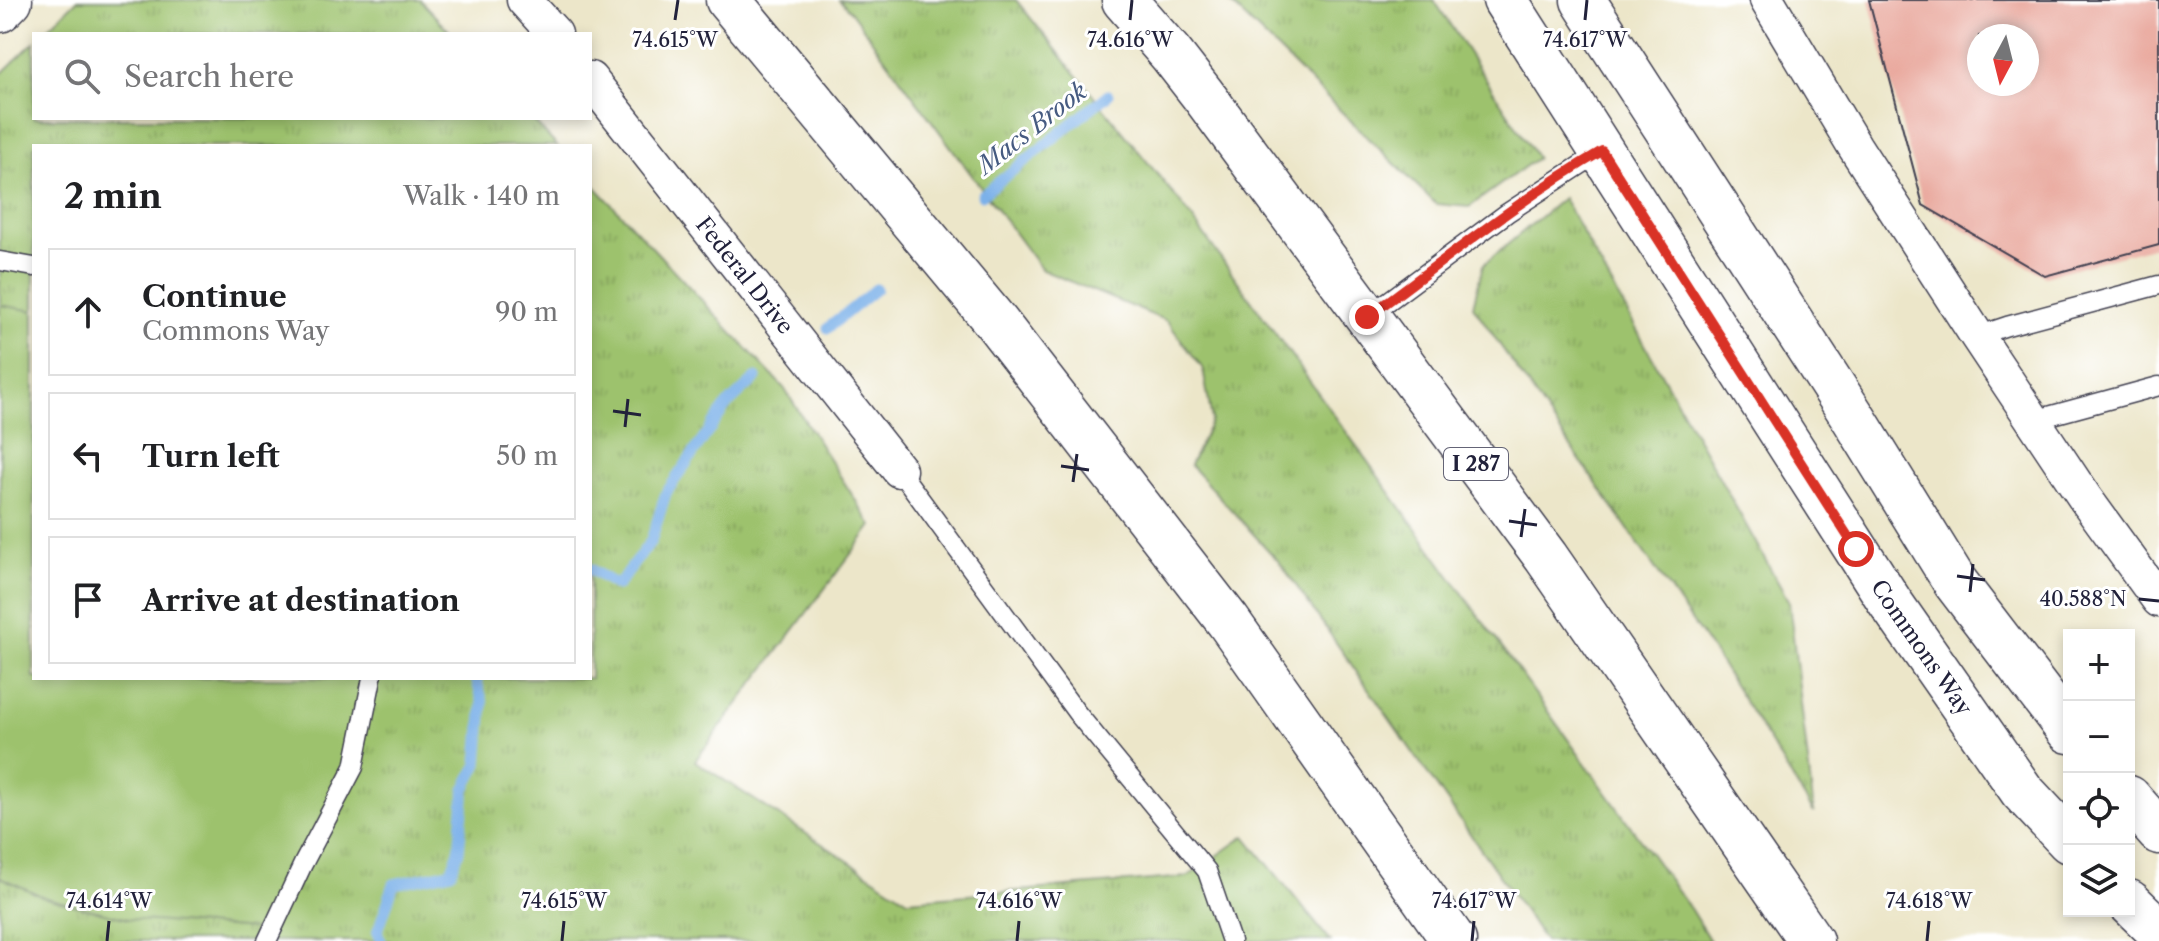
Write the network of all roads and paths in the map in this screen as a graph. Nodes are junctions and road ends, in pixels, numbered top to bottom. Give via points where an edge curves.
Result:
1 (10, 0) edge
2 (524, 0) edge
3 (728, 0) edge
4 (1124, 0) edge
5 (1505, 0) edge
6 (1583, 0) edge
7 (1767, 0) edge
8 (0, 10) edge
9 (553, 32) edge
10 (592, 82) edge
11 (1602, 151) junction
12 (0, 261) edge
13 (32, 267) edge
14 (2159, 285) edge
15 (1367, 317) junction
16 (1977, 336) junction
17 (2159, 386) edge
18 (2034, 420) junction
19 (899, 470) joint
20 (2159, 600) edge
21 (372, 680) edge
22 (2063, 723) edge
23 (2135, 805) edge
24 (2159, 832) edge
25 (2063, 835) edge
26 (2135, 908) edge
27 (2159, 931) edge
28 (267, 941) edge
29 (1231, 941) edge
30 (1454, 941) edge
31 (1811, 941) edge

1 - 8 main road
2 - 9 street
3 - 30 main road via 996,322 1228,621
4 - 15 main road, I 287 via 1195,85
5 - 11 main road, Commons Way
6 - 22 main road via 1955,582
7 - 16 street
10 - 19 street, Federal Drive
11 - 15 lane via 1507,213
11 - 25 main road, Commons Way via 1890,602 2022,791
12 - 13 lane
14 - 16 lane
15 - 31 main road, I 287 via 1546,557
16 - 18 street
17 - 18 lane
18 - 20 street
19 - 29 lane via 1077,713 1207,871
21 - 28 lane via 354,767
23 - 24 main road
26 - 27 main road

